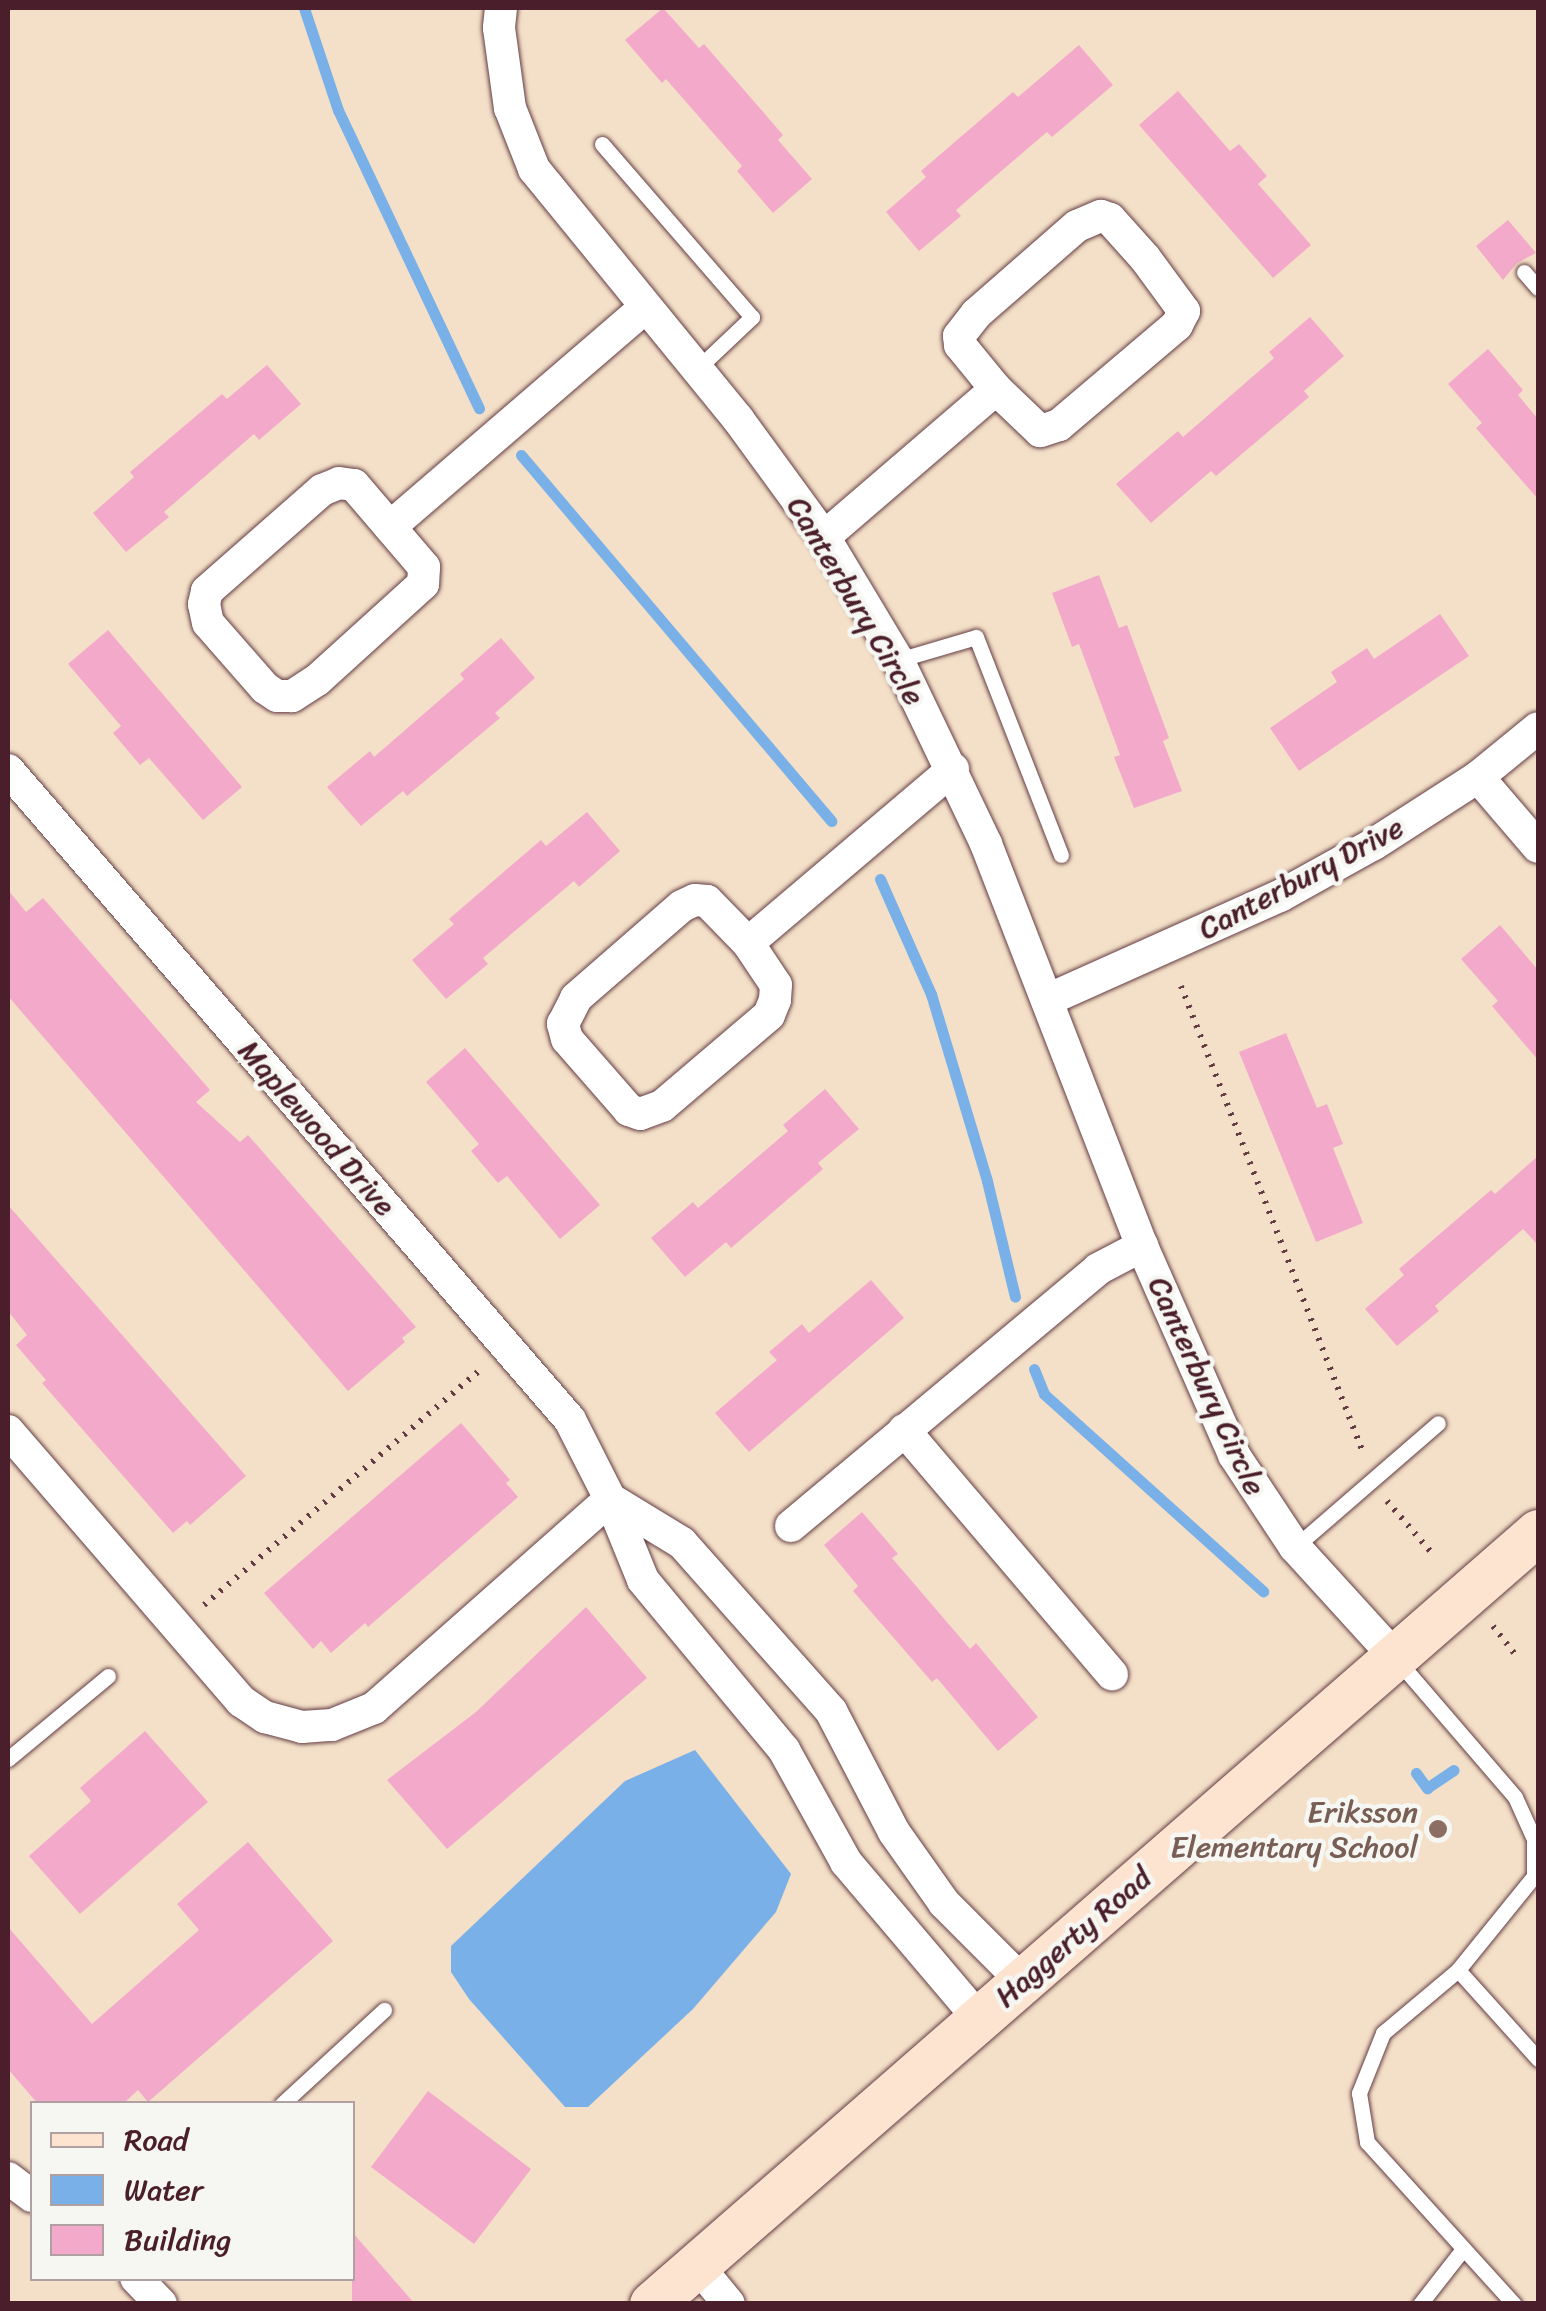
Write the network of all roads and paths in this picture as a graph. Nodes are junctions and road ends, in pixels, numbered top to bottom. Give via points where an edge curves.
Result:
1 (501, 8) edge
2 (602, 144) dead end
3 (1524, 272) dead end
4 (1538, 288) edge
5 (645, 308) junction
6 (697, 370) junction
7 (996, 389) junction
8 (390, 528) junction
9 (824, 537) junction
10 (898, 660) junction
11 (1538, 728) edge
12 (953, 768) junction
13 (8, 770) edge
14 (1478, 777) junction
15 (1538, 847) edge
16 (1061, 854) dead end
17 (748, 943) junction
18 (1181, 986) dead end
19 (1048, 1000) junction
20 (1142, 1246) junction
21 (489, 1364) dead end
22 (1438, 1423) dead end
23 (904, 1430) junction
24 (8, 1431) edge
25 (1366, 1460) dead end
26 (1382, 1496) dead end
27 (610, 1498) junction
28 (791, 1526) dead end
29 (1538, 1532) edge
30 (1295, 1548) junction
31 (1432, 1552) dead end
32 (190, 1617) dead end
33 (1491, 1624) dead end
34 (1517, 1656) dead end
35 (1396, 1658) junction
36 (1112, 1674) dead end
37 (108, 1676) dead end
38 (8, 1760) edge
39 (1458, 1970) junction
40 (1022, 1981) junction
41 (384, 2010) dead end
42 (979, 2018) junction
43 (1538, 2059) edge
44 (285, 2101) edge
45 (8, 2178) edge
46 (30, 2194) edge
47 (1463, 2249) junction
48 (697, 2265) junction
49 (139, 2281) edge
50 (161, 2304) edge
51 (652, 2304) edge
52 (729, 2304) edge
53 (1420, 2304) edge
54 (1514, 2304) edge

1 - 5 street, Canterbury Circle via 510,108 534,169
2 - 6 lane via 752,317
3 - 4 lane
5 - 6 street, Canterbury Circle
5 - 8 street
6 - 9 street, Canterbury Circle
7 - 7 street via 960,345 963,326 1077,226 1110,220 1179,300 1184,311 1177,325 1051,430 1028,424
7 - 9 street
8 - 8 street via 354,486 322,490 207,591 208,623 265,688 292,696 422,584 424,567
9 - 10 street, Canterbury Circle
10 - 12 street, Canterbury Circle
10 - 16 lane via 976,637
11 - 14 street, Canterbury Drive
12 - 17 street
12 - 19 street, Canterbury Circle
13 - 27 street, Maplewood Drive via 570,1420
14 - 15 street
14 - 19 street, Canterbury Drive via 1280,896
17 - 17 street via 708,900 682,906 567,1008 567,1039 629,1110 652,1112 769,1015 776,986
18 - 25 path
19 - 20 street, Canterbury Circle
20 - 23 street, Canterbury Circle via 1098,1269
20 - 30 street, Canterbury Circle via 1234,1454
21 - 32 path
22 - 30 lane
23 - 28 street, Canterbury Circle
23 - 36 street
24 - 27 street via 241,1701 265,1717 302,1726 332,1725 374,1708
26 - 31 path
27 - 40 street via 682,1543 831,1711 894,1832 944,1903
27 - 42 street, Maplewood Drive via 642,1580 784,1750 846,1862
29 - 35 main road, Haggerty Road
30 - 35 street, Canterbury Circle
33 - 34 path
35 - 39 lane via 1515,1797 1534,1838 1534,1876
35 - 40 main road, Haggerty Road
37 - 38 lane
39 - 43 lane
39 - 47 lane via 1383,2033 1359,2093 1367,2142
40 - 42 main road, Haggerty Road
41 - 44 lane
42 - 48 main road, Haggerty Road
45 - 46 street
47 - 53 lane
47 - 54 lane
48 - 51 main road, Haggerty Road
48 - 52 street
49 - 50 street

